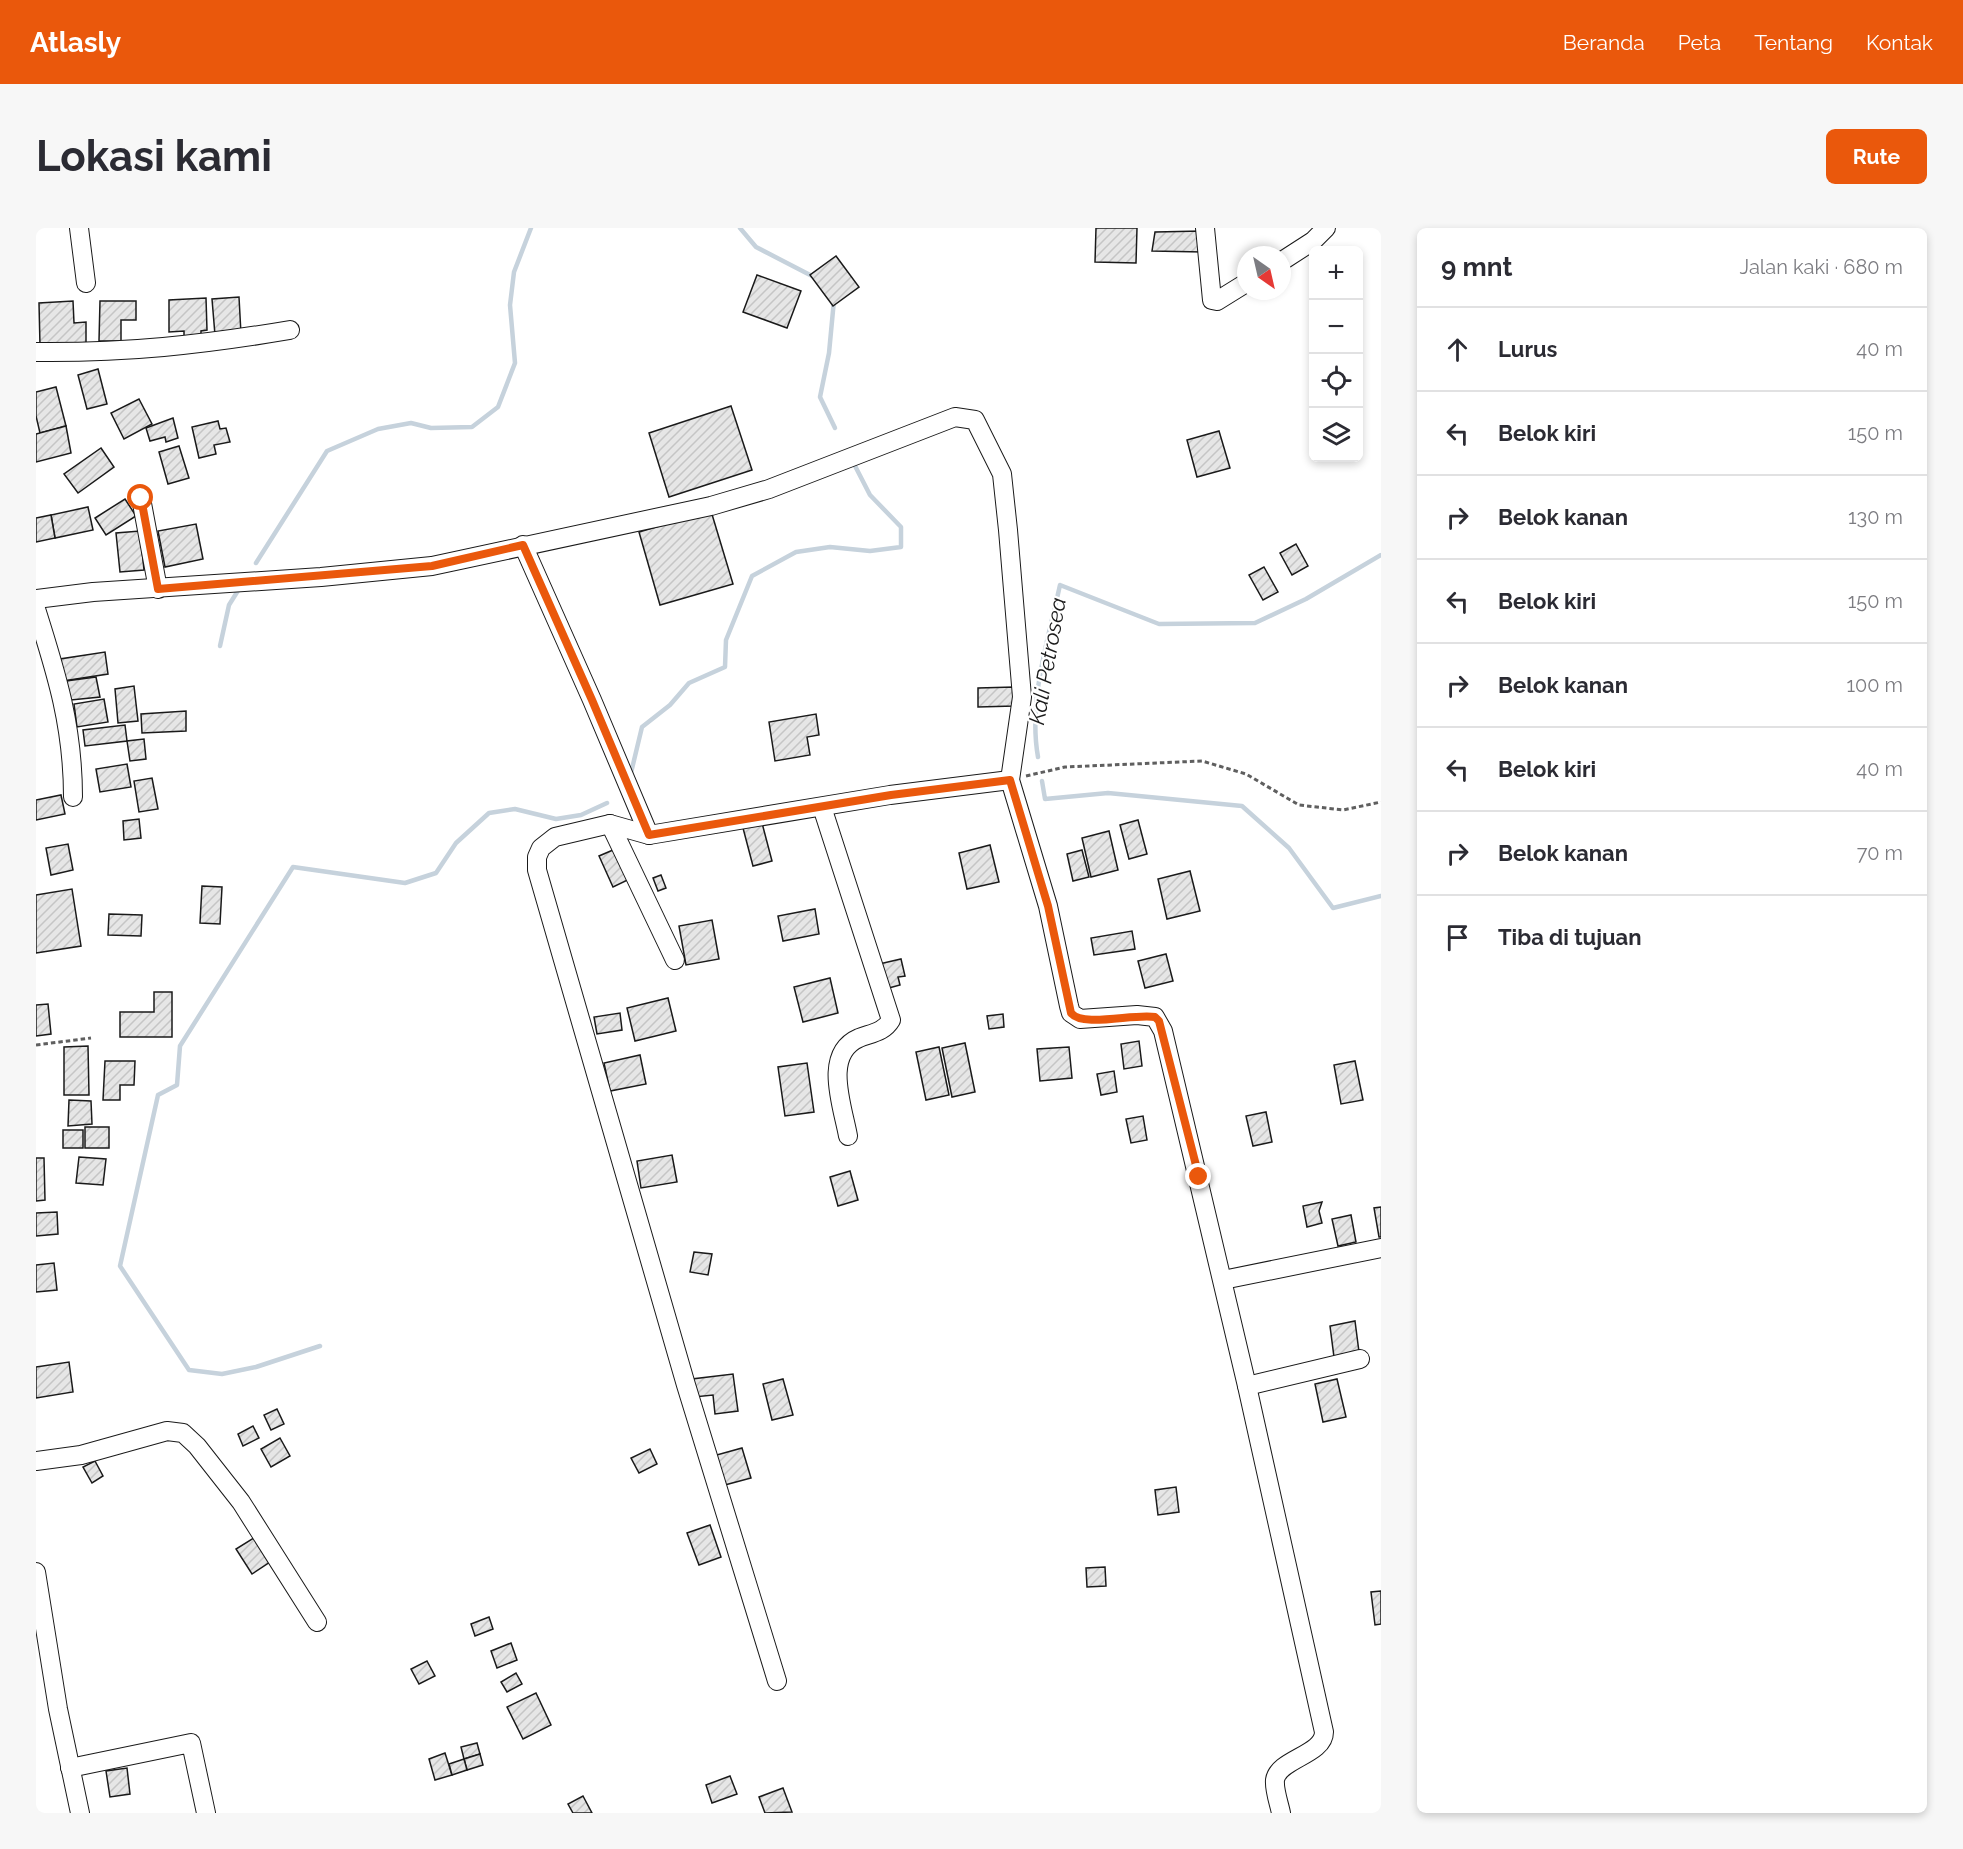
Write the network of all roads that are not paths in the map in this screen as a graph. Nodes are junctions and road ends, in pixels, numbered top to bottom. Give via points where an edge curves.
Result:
1 (79, 228) edge
2 (1205, 228) edge
3 (1326, 228) edge
4 (1291, 255) edge
5 (86, 283) dead end
6 (1237, 289) edge
7 (290, 330) dead end
8 (36, 352) edge
9 (141, 498) dead end
10 (523, 545) junction
11 (158, 589) junction
12 (36, 599) edge
13 (36, 609) edge
14 (1010, 780) junction
15 (73, 797) dead end
16 (822, 807) junction
17 (610, 824) junction
18 (649, 835) junction
19 (675, 960) dead end
20 (848, 1136) dead end
21 (1381, 1248) edge
22 (1223, 1280) junction
23 (1360, 1359) dead end
24 (1247, 1386) junction
25 (36, 1461) edge
26 (36, 1572) edge
27 (317, 1622) dead end
28 (777, 1681) dead end
29 (70, 1768) junction
30 (80, 1813) edge
31 (206, 1813) edge
32 (1281, 1813) edge

1 - 5 street
2 - 6 street via 1212,300
3 - 4 street
7 - 8 street via 133,352
9 - 11 street
10 - 11 street via 432,566
10 - 14 street via 711,506 769,489 955,417 975,420 1002,474 1008,530 1022,698
10 - 18 street
11 - 12 street
13 - 15 street via 62,691 73,753
14 - 16 street
14 - 22 street via 1048,906 1071,1013 1089,1020 1137,1015 1159,1021
16 - 18 street
16 - 20 street via 891,1020 883,1029 856,1039 839,1060 837,1071
17 - 18 street
17 - 19 street
17 - 28 street via 546,842 537,857 537,870 686,1385
21 - 22 street
22 - 24 street
23 - 24 street
24 - 32 street via 1324,1732 1320,1744 1275,1778
25 - 27 street via 81,1455 167,1431 183,1433 241,1502
26 - 29 street
29 - 30 street
29 - 31 street via 191,1743

